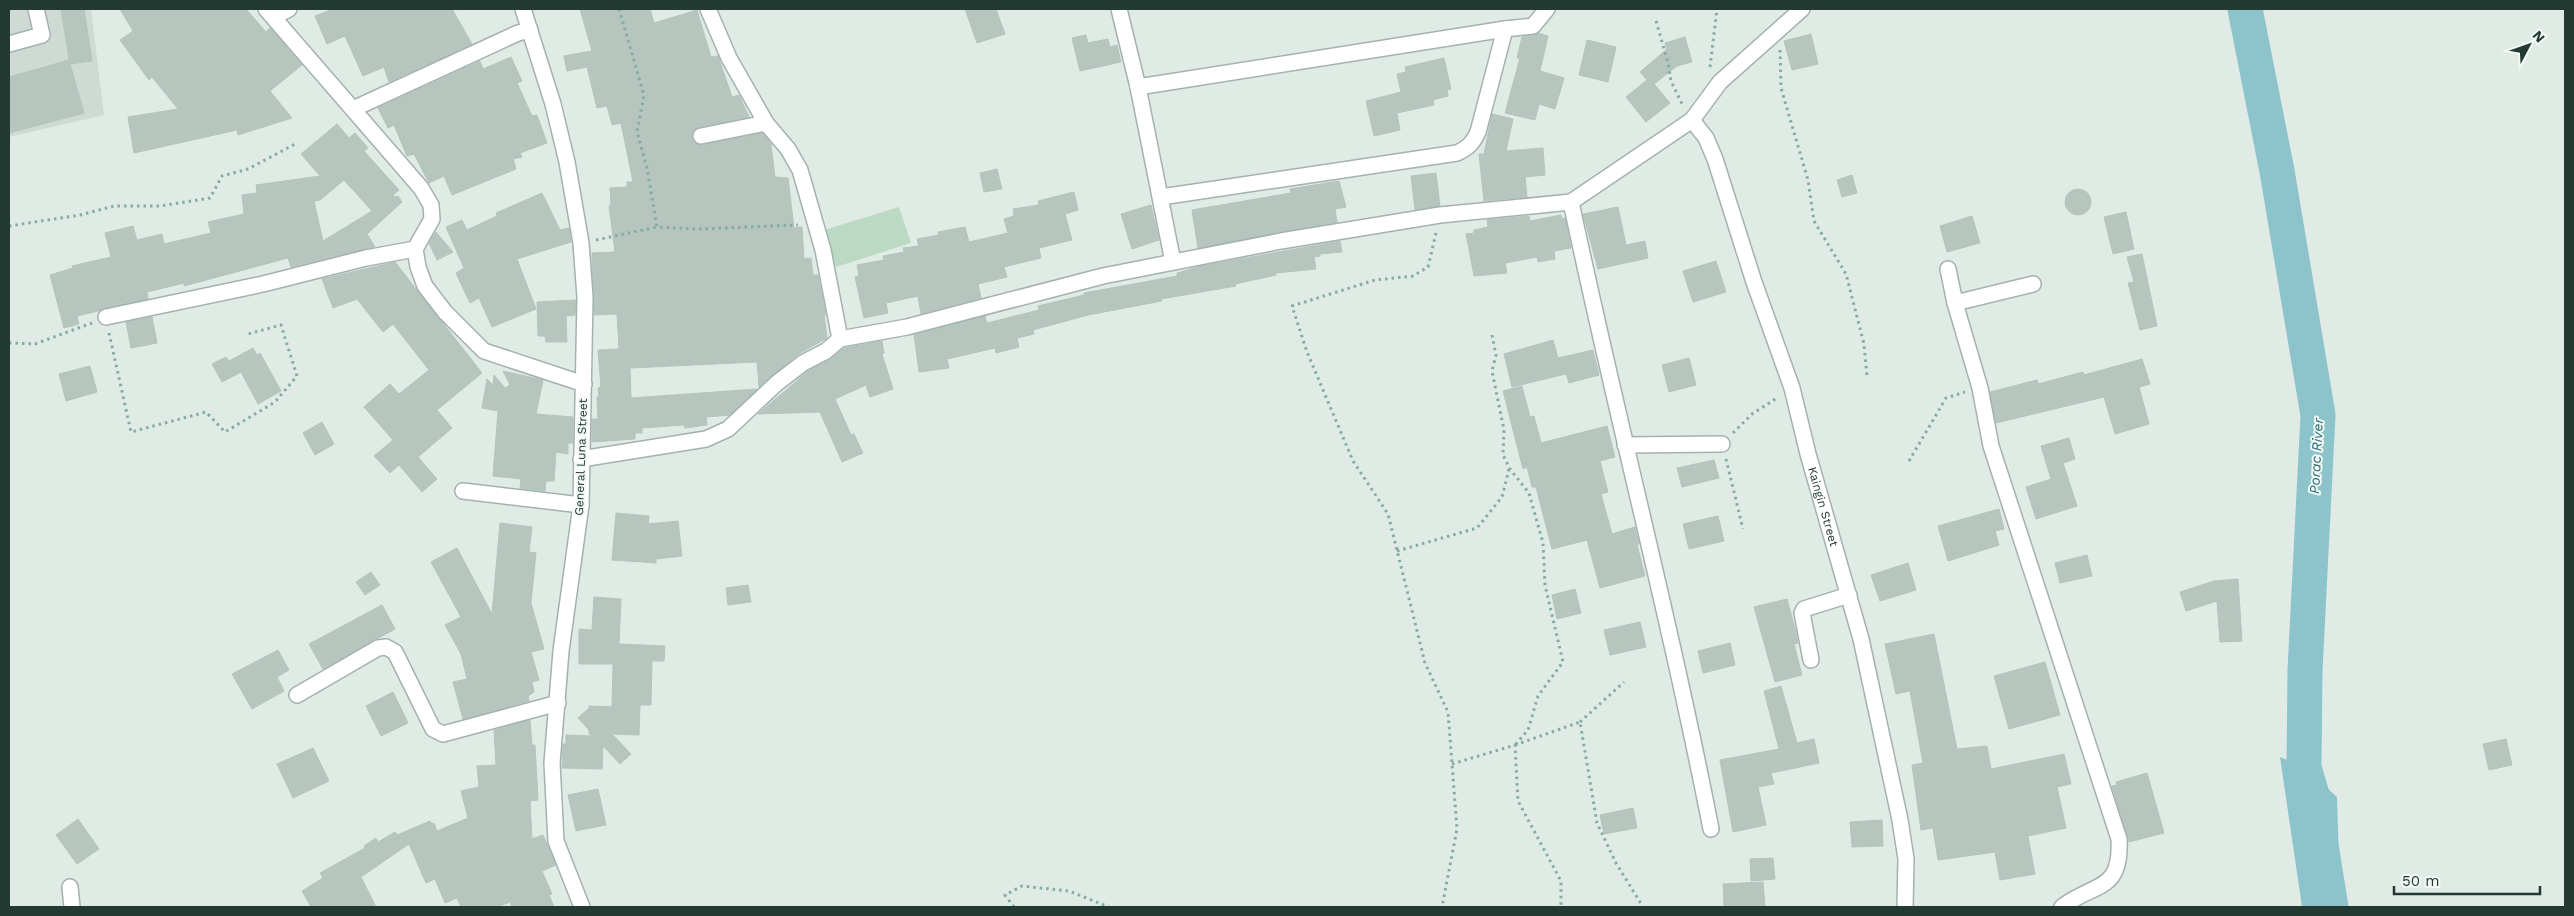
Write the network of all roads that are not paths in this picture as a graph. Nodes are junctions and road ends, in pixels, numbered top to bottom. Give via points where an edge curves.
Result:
1 (36, 9) edge
2 (289, 9) edge
3 (522, 9) edge
4 (708, 9) edge
5 (1119, 9) edge
6 (1547, 9) edge
7 (1802, 9) edge
8 (271, 12) edge
9 (1505, 29) junction
10 (530, 30) junction
11 (9, 44) edge
12 (1138, 87) junction
13 (353, 109) junction
14 (1692, 120) junction
15 (766, 123) junction
16 (701, 136) dead end
17 (1161, 197) junction
18 (1571, 202) junction
19 (416, 250) junction
20 (1173, 262) junction
21 (1948, 269) dead end
22 (2034, 284) dead end
23 (1955, 303) junction
24 (106, 317) road end
25 (840, 339) junction
26 (584, 384) junction
27 (1722, 444) road end
28 (1625, 445) junction
29 (581, 459) junction
30 (463, 491) dead end
31 (581, 505) junction
32 (1849, 596) junction
33 (1811, 660) dead end
34 (297, 695) dead end
35 (558, 703) junction
36 (1711, 829) dead end
37 (70, 887) dead end
38 (72, 907) edge
39 (582, 907) edge
40 (1904, 907) edge
41 (2062, 907) edge

1 - 11 street via 42,35
2 - 8 street
3 - 10 street, General Luna Street
4 - 15 street via 729,58
5 - 12 street
6 - 9 street via 1533,26
7 - 14 street via 1720,82
8 - 13 street
9 - 12 street
9 - 17 street via 1478,132 1466,149
10 - 13 street
10 - 26 street, General Luna Street via 554,104 581,243 585,297
12 - 17 street
13 - 19 street via 421,188 430,205 432,219
14 - 18 street
14 - 32 street, Kaingin Street via 1706,138 1715,159 1792,388
15 - 16 street
15 - 25 street via 788,149 800,170 816,224
17 - 20 street
18 - 20 street via 1440,215
18 - 28 street
19 - 24 street via 366,258 263,284
19 - 26 street via 425,286 444,312 484,351
20 - 25 street via 1102,276 907,327
21 - 23 street
22 - 23 street
23 - 41 street via 1980,388 1991,446 2119,839 2120,859 2111,877 2097,889
25 - 29 street via 776,383 728,430 706,439
26 - 29 street, General Luna Street
27 - 28 street
28 - 36 street via 1688,712
29 - 31 street, General Luna Street
30 - 31 street
31 - 35 street, General Luna Street via 561,651
32 - 33 street via 1804,608 1802,613
32 - 40 street, Kaingin Street via 1900,820 1906,859
34 - 35 street via 386,646 395,652 433,729 443,734
35 - 39 street, General Luna Street via 552,763 556,841
37 - 38 street

